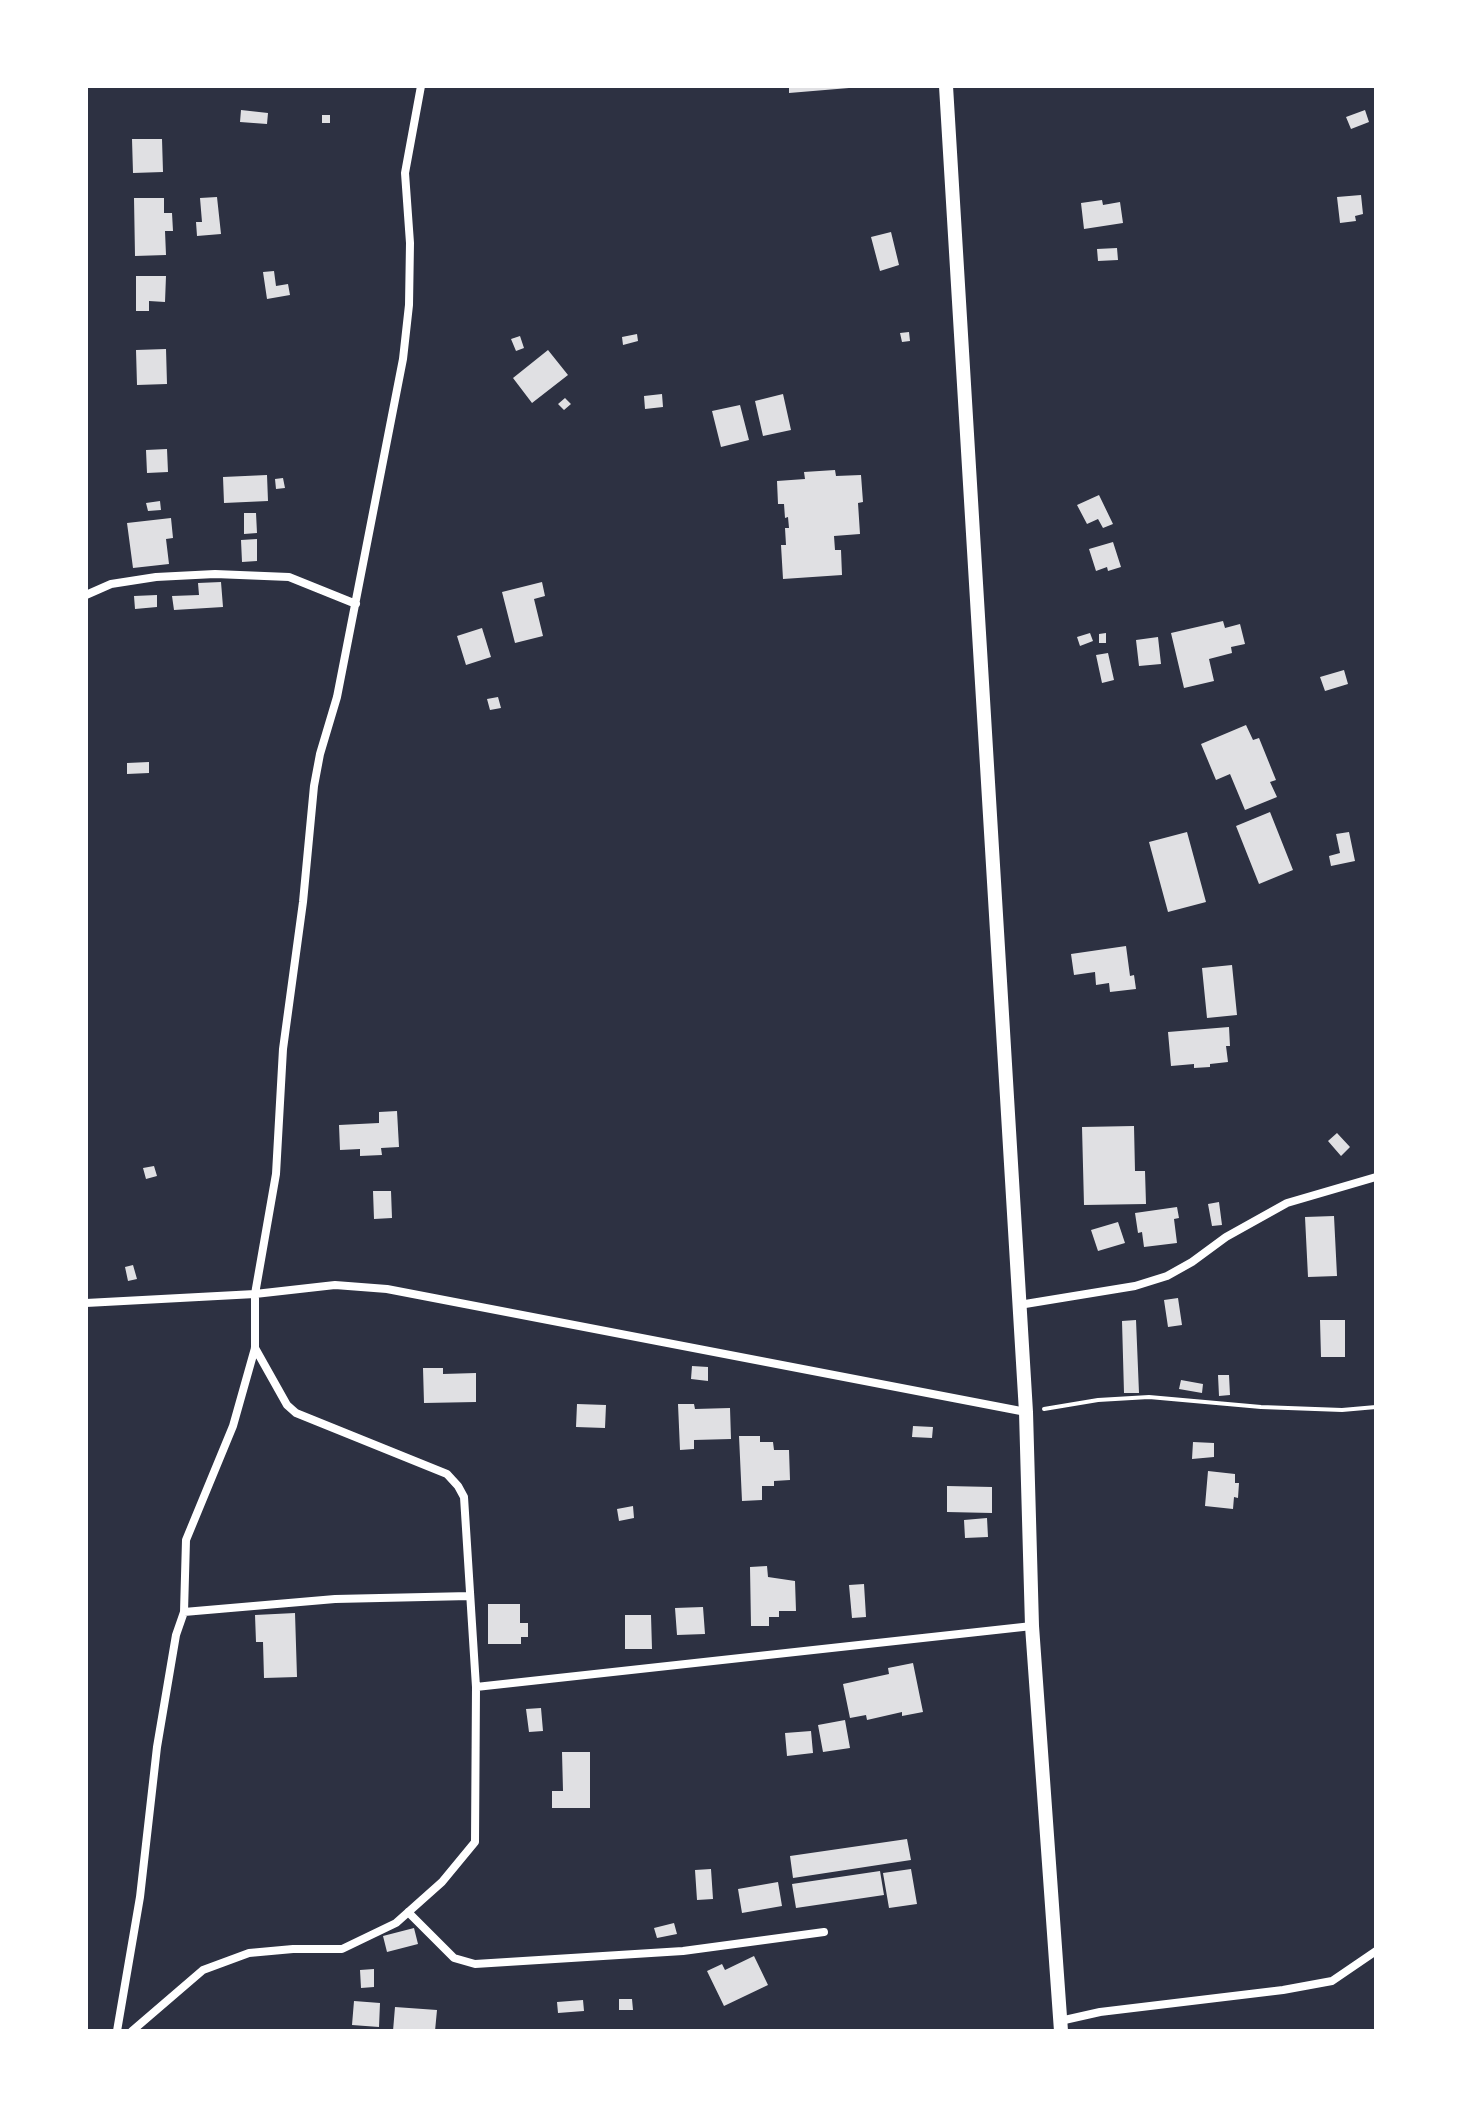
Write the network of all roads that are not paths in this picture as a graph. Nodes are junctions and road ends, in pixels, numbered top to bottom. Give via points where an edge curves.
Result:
1 (421, 86) edge
2 (946, 86) edge
3 (86, 595) edge
4 (356, 604) junction
5 (1376, 1177) edge
6 (255, 1294) junction
7 (86, 1303) edge
8 (1019, 1305) junction
9 (255, 1348) junction
10 (1026, 1412) junction
11 (470, 1596) junction
12 (184, 1612) junction
13 (1032, 1626) junction
14 (476, 1687) junction
15 (408, 1912) junction
16 (824, 1932) dead end
17 (1376, 1951) edge
18 (1060, 2026) edge
19 (117, 2031) edge
20 (132, 2031) edge

1 - 4 street via 405,173 410,243 406,332
2 - 8 street
3 - 4 street via 111,584 215,574 289,577
4 - 6 street via 314,786 283,1049 276,1174
5 - 8 street via 1287,1203 1167,1276
6 - 7 street
6 - 9 street
6 - 10 street via 335,1285 387,1289
8 - 10 street
9 - 11 street via 296,1413 447,1474 458,1486 464,1497
9 - 12 street via 233,1426 186,1540
10 - 13 street
11 - 12 street via 335,1599
11 - 14 street
12 - 19 street via 160,1733
13 - 14 street
13 - 18 street
14 - 15 street via 475,1842
15 - 16 street via 454,1958 475,1964 683,1951
15 - 20 street via 342,1949 249,1953 203,1970
17 - 18 street via 1332,1981 1100,2012

